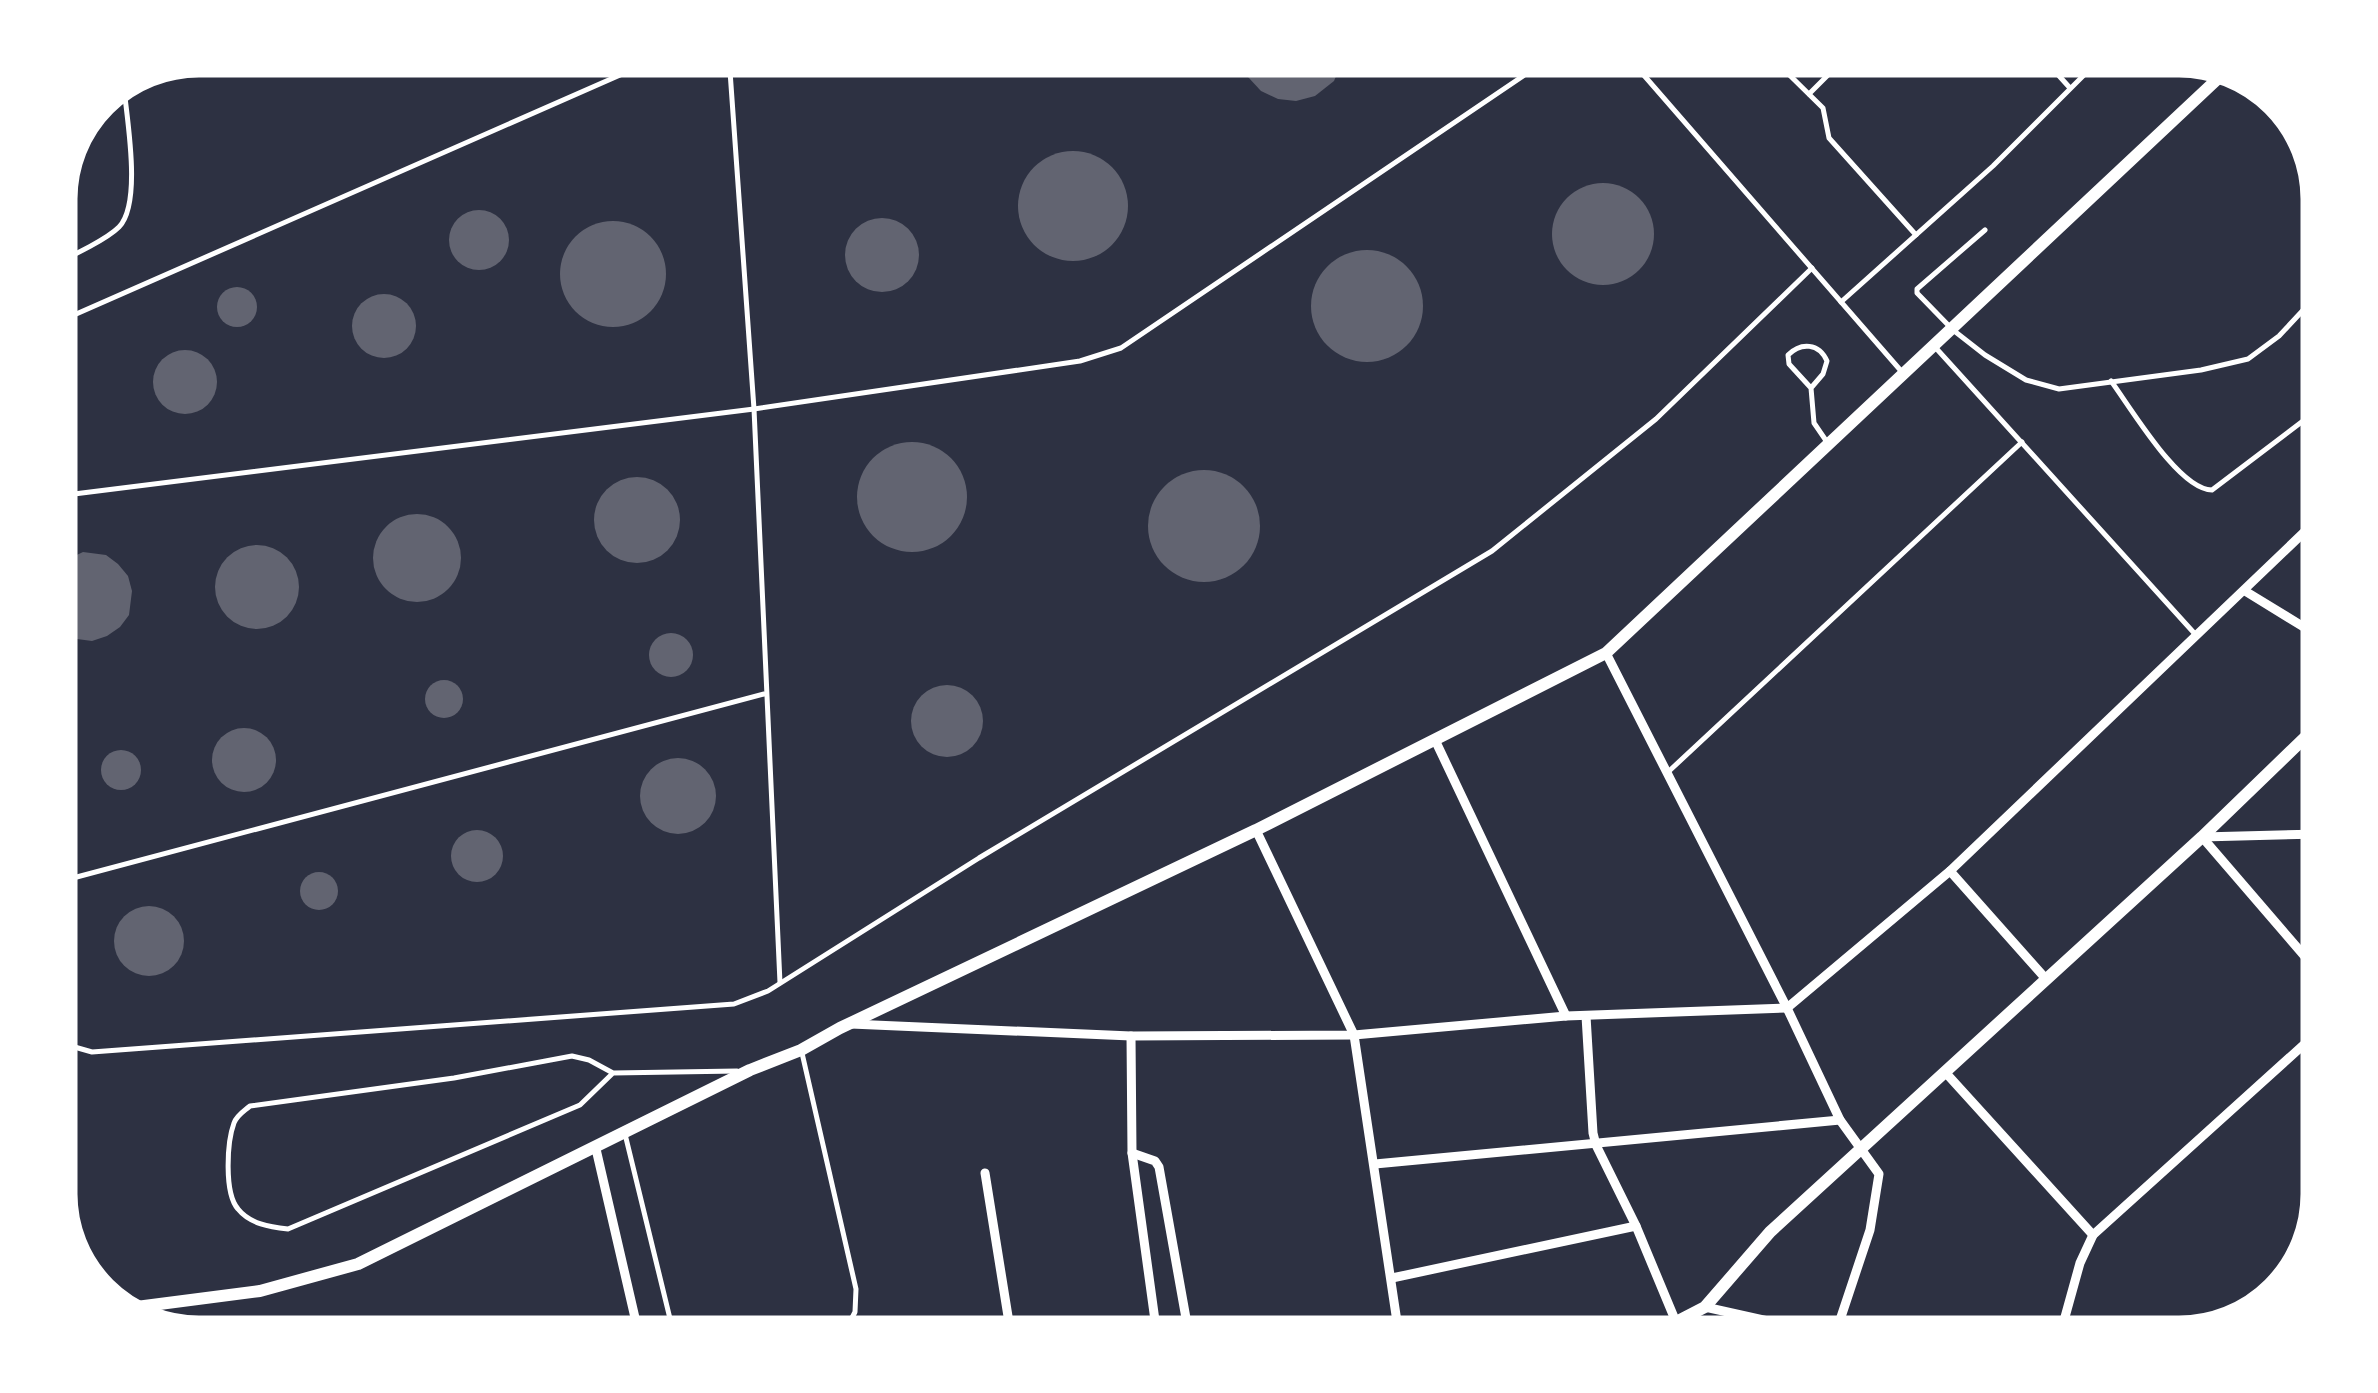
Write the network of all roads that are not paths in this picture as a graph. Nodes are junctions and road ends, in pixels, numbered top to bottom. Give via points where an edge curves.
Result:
1 (622, 75) edge
2 (730, 75) edge
3 (1526, 75) edge
4 (1643, 75) edge
5 (1789, 75) edge
6 (1829, 75) edge
7 (2058, 75) edge
8 (2084, 75) edge
9 (2217, 81) edge
10 (2070, 88) junction
11 (1809, 94) junction
12 (125, 100) edge
13 (1985, 230) dead end
14 (1916, 235) junction
15 (75, 252) edge
16 (1812, 268) junction
17 (1841, 302) junction
18 (2303, 310) edge
19 (75, 315) edge
20 (1953, 330) junction
21 (1936, 347) junction
22 (1905, 375) junction
23 (2111, 381) junction
24 (1811, 388) junction
25 (754, 409) junction
26 (2303, 421) edge
27 (1827, 442) junction
28 (2022, 442) junction
29 (75, 494) edge
30 (2303, 534) edge
31 (2245, 590) junction
32 (2303, 626) edge
33 (2197, 636) junction
34 (1606, 653) junction
35 (764, 694) junction
36 (2303, 739) edge
37 (1436, 742) junction
38 (1668, 774) junction
39 (1256, 830) junction
40 (2303, 834) edge
41 (2202, 837) junction
42 (1950, 871) junction
43 (75, 877) edge
44 (2303, 954) edge
45 (2046, 979) junction
46 (780, 983) junction
47 (1787, 1008) junction
48 (1566, 1016) junction
49 (1586, 1016) junction
50 (848, 1024) junction
51 (1354, 1035) junction
52 (1132, 1036) junction
53 (2303, 1045) edge
54 (75, 1046) edge
55 (801, 1050) junction
56 (750, 1070) junction
57 (1945, 1072) junction
58 (613, 1073) junction
59 (1840, 1120) junction
60 (625, 1134) junction
61 (1596, 1146) junction
62 (596, 1149) junction
63 (1859, 1149) junction
64 (1132, 1153) junction
65 (1375, 1164) junction
66 (986, 1173) dead end
67 (1636, 1226) junction
68 (2093, 1236) junction
69 (1392, 1278) junction
70 (146, 1306) edge
71 (1705, 1307) junction
72 (635, 1318) edge
73 (670, 1318) edge
74 (852, 1318) edge
75 (1008, 1318) edge
76 (1155, 1318) edge
77 (1186, 1318) edge
78 (1397, 1318) edge
79 (1673, 1318) edge
80 (1691, 1318) edge
81 (1754, 1318) edge
82 (1839, 1318) edge
83 (2065, 1318) edge

1 - 19 lane
2 - 25 lane
3 - 25 lane via 1121,348 1080,361
4 - 16 lane
5 - 11 lane
6 - 11 lane
7 - 10 lane
8 - 10 lane
9 - 20 main road
10 - 14 lane
11 - 14 lane via 1824,108 1828,138
12 - 15 lane via 131,172 125,214 120,226
13 - 20 lane via 1917,289
14 - 17 lane
16 - 17 lane
16 - 46 lane via 1656,419 1492,551
17 - 22 lane
18 - 23 lane via 2248,359
20 - 21 main road
20 - 23 lane via 2026,380 2059,389
21 - 22 main road
21 - 28 lane
22 - 27 main road
23 - 26 lane via 2183,477 2204,490
24 - 24 lane via 1826,360 1805,345 1788,355 1788,364
24 - 27 lane via 1814,423
25 - 29 lane
25 - 35 lane
27 - 34 main road
28 - 33 lane
28 - 38 lane
30 - 31 street
31 - 32 street
31 - 33 street
33 - 42 street
34 - 37 main road
34 - 38 street
35 - 43 lane
35 - 46 lane
36 - 41 main road
37 - 39 main road
37 - 48 street
38 - 47 street
39 - 50 main road
39 - 51 street
40 - 41 street
41 - 44 street
41 - 45 main road
42 - 45 street
42 - 47 street
45 - 57 main road
46 - 54 lane via 734,1004 92,1052
47 - 49 street
47 - 59 street
48 - 49 street
48 - 51 street
49 - 61 street
50 - 52 street
50 - 55 main road
51 - 52 street
51 - 65 street
52 - 64 street
53 - 68 street
55 - 56 main road
55 - 74 lane via 856,1288
56 - 58 lane
56 - 60 main road
57 - 63 main road
57 - 68 street
58 - 58 lane via 580,1105 288,1229 263,1226 237,1208 229,1188 233,1126 250,1106 572,1056
59 - 61 street
59 - 63 street
60 - 62 main road
60 - 73 lane
61 - 65 street
61 - 67 street
62 - 70 main road via 358,1264 260,1292
62 - 72 street
63 - 71 main road via 1770,1232
63 - 82 street via 1879,1174 1879,1185
64 - 76 street
64 - 77 street via 1159,1168
65 - 69 street
66 - 75 street
67 - 69 street
67 - 79 street
68 - 83 street
69 - 78 street
71 - 80 main road
71 - 81 street

